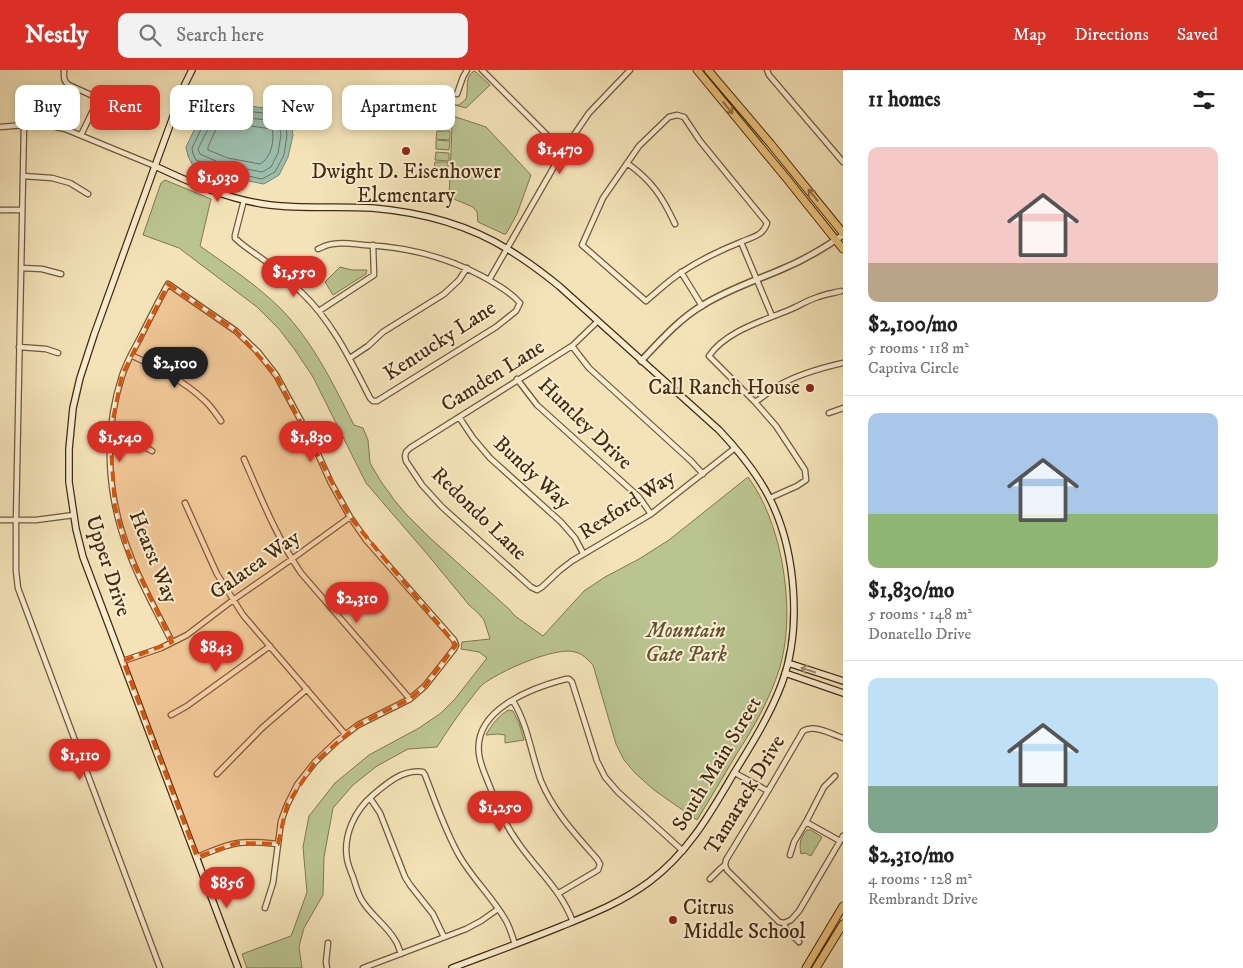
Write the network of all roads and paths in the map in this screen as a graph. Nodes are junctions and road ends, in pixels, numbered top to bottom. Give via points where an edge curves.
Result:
1 (64, 70) edge
2 (192, 70) edge
3 (467, 70) edge
4 (482, 70) edge
5 (630, 70) edge
6 (697, 70) edge
7 (708, 70) edge
8 (767, 70) edge
9 (90, 94) edge
10 (457, 94) dead end
11 (90, 118) edge
12 (15, 126) edge
13 (0, 127) edge
14 (24, 130) edge
15 (68, 130) edge
16 (82, 135) junction
17 (563, 151) junction
18 (627, 162) junction
19 (843, 162) edge
20 (155, 166) junction
21 (23, 176) junction
22 (88, 194) dead end
23 (244, 200) junction
24 (0, 210) edge
25 (22, 210) junction
26 (674, 224) dead end
27 (841, 236) edge
28 (741, 242) junction
29 (373, 245) junction
30 (318, 249) dead end
31 (508, 249) junction
32 (843, 249) edge
33 (22, 268) junction
34 (467, 268) junction
35 (681, 272) junction
36 (61, 274) dead end
37 (756, 279) junction
38 (489, 280) junction
39 (841, 292) dead end
40 (702, 306) junction
41 (318, 311) junction
42 (772, 316) junction
43 (598, 321) junction
44 (572, 346) junction
45 (19, 347) junction
46 (58, 353) dead end
47 (131, 355) junction
48 (350, 358) junction
49 (641, 361) junction
50 (843, 363) edge
51 (517, 380) junction
52 (755, 402) junction
53 (843, 408) edge
54 (829, 413) dead end
55 (459, 417) junction
56 (221, 421) dead end
57 (110, 434) junction
58 (735, 448) junction
59 (152, 451) dead end
60 (405, 456) joint
61 (244, 459) dead end
62 (703, 474) junction
63 (770, 498) junction
64 (185, 503) dead end
65 (651, 514) junction
66 (74, 515) junction
67 (350, 517) junction
68 (0, 520) edge
69 (16, 520) junction
70 (584, 553) junction
71 (292, 559) junction
72 (537, 590) joint
73 (233, 600) junction
74 (172, 642) junction
75 (270, 646) junction
76 (123, 661) junction
77 (788, 663) junction
78 (785, 674) junction
79 (843, 681) edge
80 (307, 689) junction
81 (842, 692) edge
82 (410, 699) junction
83 (513, 701) junction
84 (171, 716) dead end
85 (345, 734) junction
86 (843, 738) edge
87 (734, 773) junction
88 (217, 774) dead end
89 (835, 776) dead end
90 (768, 791) junction
91 (370, 798) junction
92 (806, 822) junction
93 (843, 836) edge
94 (840, 841) junction
95 (278, 844) junction
96 (683, 851) junction
97 (790, 855) dead end
98 (197, 857) junction
99 (725, 865) junction
100 (710, 879) dead end
101 (559, 893) junction
102 (843, 906) edge
103 (265, 908) dead end
104 (498, 909) junction
105 (573, 922) junction
106 (784, 924) junction
107 (843, 924) edge
108 (444, 937) junction
109 (799, 942) dead end
110 (328, 943) dead end
111 (515, 944) junction
112 (401, 954) junction
113 (160, 968) edge
114 (238, 968) edge
115 (327, 968) edge
116 (362, 968) edge
117 (454, 968) edge
118 (806, 968) edge
119 (816, 968) edge

1 - 9 street via 64,78 69,85
2 - 20 main road, Upper Drive
3 - 10 street
4 - 17 street
5 - 17 street via 589,113
6 -> 27 main road
27 -> 7 main road
8 - 19 street
11 - 16 street
12 - 13 street
14 - 21 street
15 - 16 street
16 - 20 street
17 - 31 street
18 - 26 street via 657,191
18 - 28 street via 669,117 684,117 767,222 760,234
18 - 35 street via 603,198 582,244 646,301
20 - 23 main road, South Main Street
20 - 66 main road, Upper Drive via 94,335 73,408 69,482
21 - 22 street via 52,178 70,183
21 - 25 street
23 - 31 main road, South Main Street via 270,205 371,208 417,214 466,229
23 - 41 street via 235,238 303,293
24 - 25 street
25 - 33 street
27 - 32 main road
27 - 37 street via 804,259
28 - 35 street
28 - 37 street
29 - 30 street via 332,244
29 - 34 street via 419,252
29 - 41 street via 374,275
31 - 38 street
31 - 43 main road, South Main Street via 531,264
33 - 36 street
33 - 45 street
34 - 38 street
34 - 48 street via 444,294 383,332
35 - 40 street
37 - 40 street
37 - 42 street
38 - 48 street, Kentucky Lane via 515,297 520,303 516,311 496,327 377,401 370,398
39 - 42 street via 820,296
40 - 49 street
41 - 48 street
42 - 52 street via 739,331 714,348 709,356
43 - 44 street, Camden Lane
43 - 49 main road, South Main Street
44 - 51 street, Camden Lane
44 - 62 street via 589,368
45 - 46 street
45 - 69 street
47 - 56 street via 182,382 205,401
47 - 57 street, Hearst Way via 114,405
47 - 67 street, Hearst Way via 168,284 236,332 276,375
49 - 58 main road, South Main Street
50 - 52 street via 790,380
51 - 55 street, Camden Lane
51 - 65 street, Huntley Drive via 537,405 639,497
52 - 63 street via 776,426 805,470 806,480
53 - 54 street
55 - 60 street, Camden Lane via 410,448
55 - 70 street, Bundy Way via 490,458 561,522
57 - 59 street
57 - 74 street, Hearst Way via 115,507 132,559
58 - 62 street, Rexford Way
58 - 63 main road, South Main Street
60 - 72 street, Redondo Lane via 422,485 442,507
61 - 71 street
62 - 65 street, Rexford Way
63 - 77 main road, South Main Street via 786,543 791,569 794,617
64 - 73 street via 217,574
65 - 70 street, Rexford Way
66 - 69 street
66 - 76 main road, Upper Drive via 83,557
67 - 71 street, Galatea Way
67 - 82 street via 456,645 425,686
68 - 69 street
69 - 113 street via 18,588
70 - 72 street, Rexford Way
71 - 73 street, Galatea Way
71 - 82 street
73 - 74 street, Galatea Way
73 - 75 street
74 - 76 street, Galatea Way
75 - 80 street
75 - 84 street
76 - 98 main road, Upper Drive
77 - 78 main road, South Main Street
79 -> 77 main road
78 - 81 main road
78 - 87 main road, South Main Street via 772,707
80 - 85 street
80 - 88 street via 262,728
82 - 85 street
83 - 96 street via 543,685 566,679 572,682 605,777
83 - 101 street via 488,719 478,744 479,756 502,816 519,844
83 - 101 street via 524,721 541,780 552,804 600,864 598,870
85 - 95 street via 315,762 297,785 280,820
86 - 90 street, Tamarack Drive via 807,728
87 - 90 street
87 - 96 main road, South Main Street via 704,824
89 - 92 street via 824,787
90 - 99 street, Tamarack Drive
91 - 104 street via 400,775 424,772 460,857
91 - 108 street via 380,813 405,877 433,914
91 - 112 street via 353,821 346,849 347,860 363,902 396,940
92 - 94 street
92 - 97 street
93 - 94 street
94 - 106 street via 799,911
95 - 98 street via 237,843
95 - 103 street via 273,883
96 - 105 main road, South Main Street via 639,889 609,907
98 - 114 main road, Upper Drive
99 - 100 street, Tamarack Drive
99 - 106 street
101 - 105 street
102 - 118 main road
104 - 108 street via 466,929
104 - 111 street
105 - 111 main road, South Main Street
106 - 109 street
107 - 119 main road
108 - 112 street
110 - 115 street
111 - 117 main road, South Main Street
112 - 116 street

